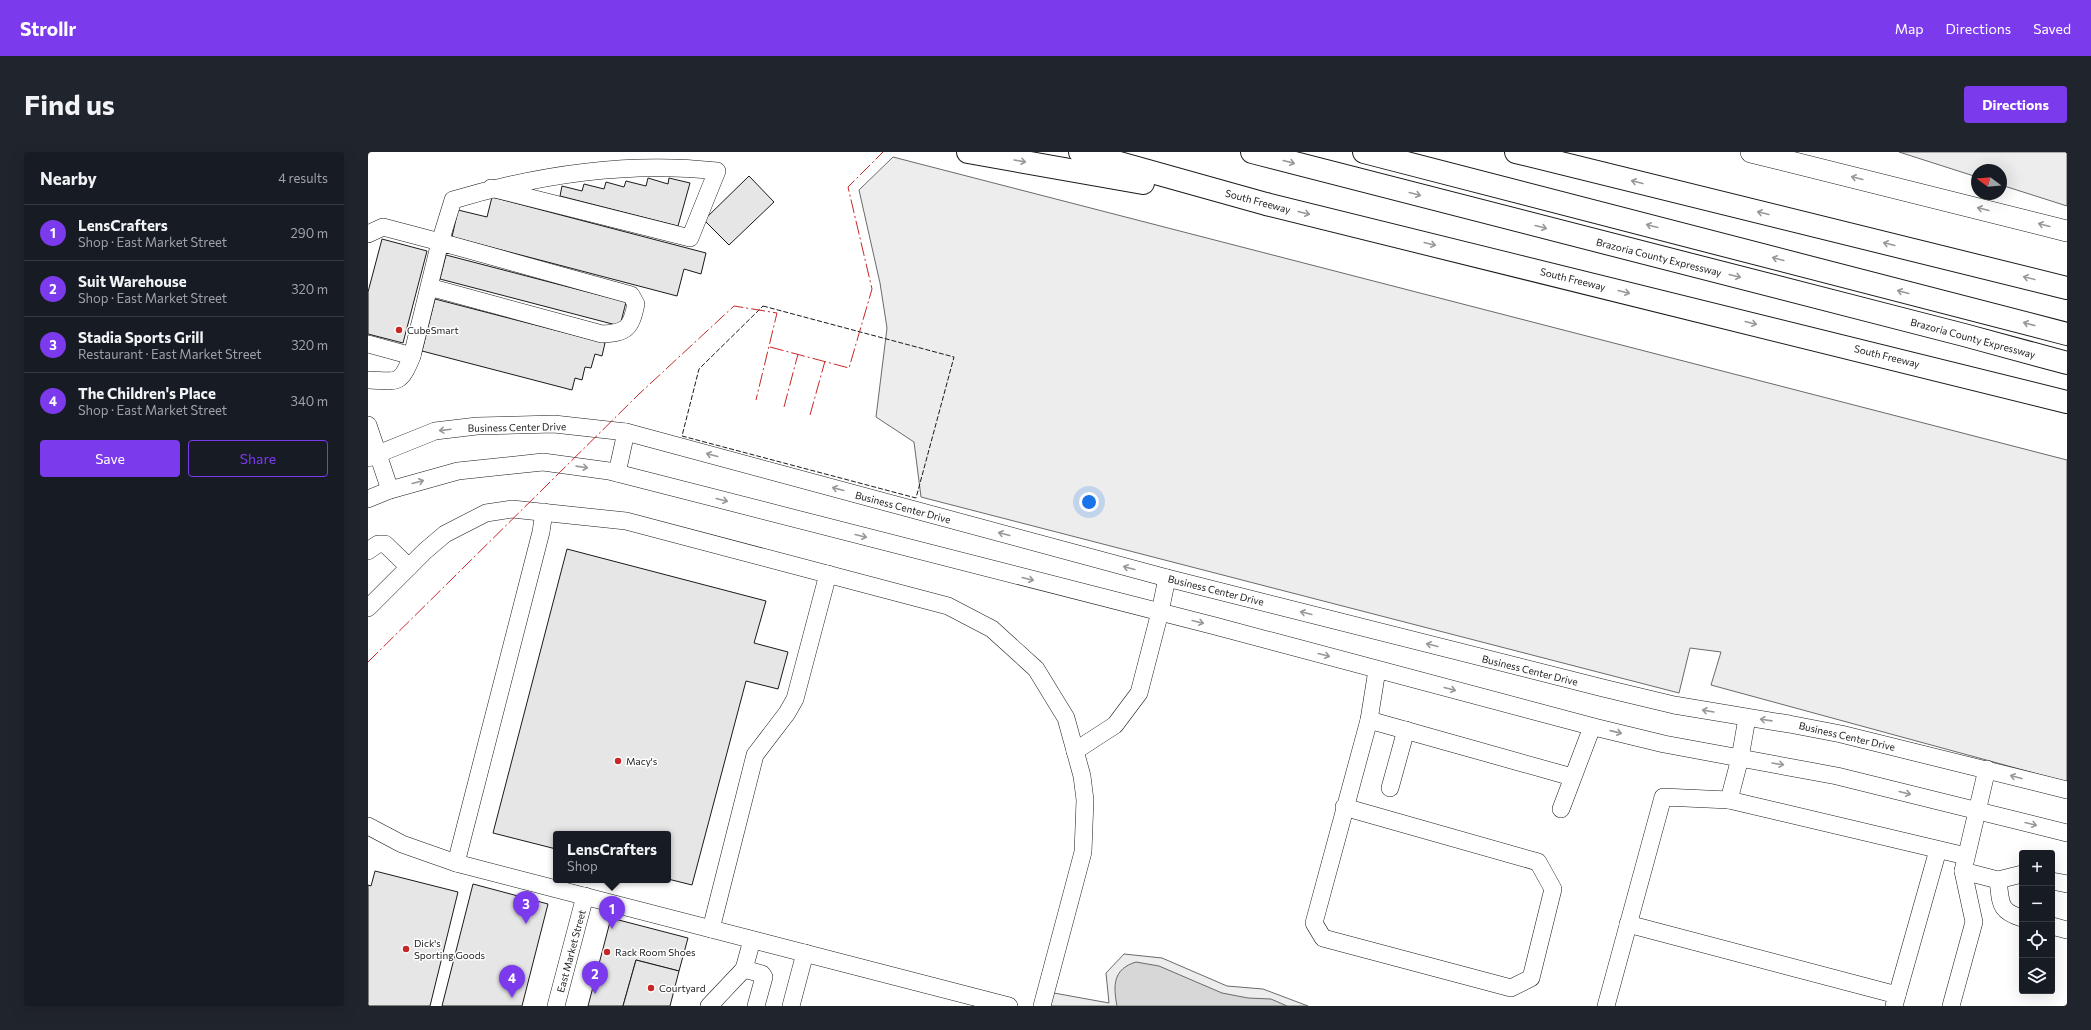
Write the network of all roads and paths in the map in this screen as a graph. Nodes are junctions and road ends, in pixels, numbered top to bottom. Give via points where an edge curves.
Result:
1 (968, 152) edge
2 (1080, 152) edge
3 (1124, 152) edge
4 (1252, 152) edge
5 (1364, 152) edge
6 (1516, 152) edge
7 (1751, 152) edge
8 (492, 188) junction
9 (1266, 204) junction
10 (2067, 231) edge
11 (368, 235) edge
12 (440, 242) junction
13 (429, 287) junction
14 (2067, 288) edge
15 (2067, 334) edge
16 (368, 344) edge
17 (412, 356) junction
18 (2067, 363) edge
19 (368, 380) edge
20 (2067, 402) edge
21 (368, 425) edge
22 (626, 432) junction
23 (373, 456) edge
24 (617, 473) junction
25 (390, 490) junction
26 (368, 499) edge
27 (544, 512) junction
28 (368, 551) edge
29 (409, 567) junction
30 (828, 574) junction
31 (1167, 578) junction
32 (368, 608) edge
33 (1160, 612) junction
34 (1378, 670) junction
35 (1747, 718) junction
36 (1369, 720) junction
37 (1592, 727) junction
38 (1406, 730) junction
39 (1075, 751) junction
40 (1740, 758) junction
41 (1987, 769) junction
42 (1572, 777) junction
43 (1390, 788) dead end
44 (2067, 790) edge
45 (1729, 800) junction
46 (1344, 807) junction
47 (1561, 809) dead end
48 (1977, 811) junction
49 (368, 826) edge
50 (2067, 833) edge
51 (1938, 850) junction
52 (456, 863) junction
53 (1964, 864) junction
54 (2019, 875) edge
55 (1998, 880) junction
56 (2055, 881) edge
57 (2067, 884) edge
58 (585, 896) junction
59 (2019, 917) edge
60 (1628, 924) junction
61 (2055, 927) edge
62 (711, 929) junction
63 (2067, 930) edge
64 (752, 940) junction
65 (805, 953) junction
66 (744, 968) junction
67 (1896, 1000) edge
68 (556, 1006) edge
69 (709, 1006) edge
70 (756, 1006) edge
71 (791, 1006) edge
72 (1009, 1006) edge
73 (1042, 1006) edge
74 (1606, 1006) edge
75 (1951, 1006) edge

1 -> 9 highway
2 - 9 highway, South Freeway
3 - 9 highway
4 -> 18 highway, Brazoria County Expressway
15 -> 5 highway
14 -> 6 highway
10 -> 7 main road
8 - 8 street via 627,168 689,168 717,171 690,238
8 - 12 street via 453,200
9 -> 20 highway, South Freeway
11 - 12 street via 383,227
12 - 13 street
12 - 13 street via 630,295 636,304 627,329 615,334 602,334
13 - 17 street
16 - 17 street
17 - 19 street via 405,374 396,381
21 - 23 street
22 -> 23 street, Business Center Drive via 554,424 477,426 435,431
22 - 24 street
31 -> 22 street, Business Center Drive
23 - 25 street
25 -> 24 street via 458,471 543,462
24 -> 33 street
25 - 26 street
27 - 29 street via 512,509 486,513 446,534
27 - 30 street via 626,521
27 - 52 street via 540,540
28 - 29 street via 378,544 385,544
29 - 32 street
30 - 39 street via 948,606 992,629 1036,669 1066,718
30 - 62 street via 795,699 759,748 753,761
31 - 33 street
35 -> 31 street, Business Center Drive via 1674,705 1603,688
33 -> 34 street
33 - 39 street via 1138,693 1115,725
34 - 36 street
34 -> 37 street
35 - 40 street
41 -> 35 street, Business Center Drive via 1841,734
36 - 38 street
36 - 46 street
37 -> 40 street
37 - 42 street
38 - 42 street
38 - 43 street
39 - 73 street via 1086,800 1083,852
40 - 45 street
40 -> 48 street via 1837,776
44 -> 41 street, Business Center Drive
41 - 48 street
42 - 47 street
45 - 51 street
45 - 60 street via 1663,797
46 - 46 street via 1314,923 1323,938 1511,988 1531,978 1553,889 1538,862
48 -> 50 street
48 - 53 street
49 - 52 street via 402,844
51 - 53 street
51 - 67 street
52 - 58 street
53 - 55 street
53 - 75 street via 1974,922
54 - 55 street
55 - 59 street via 2001,905 2009,914
56 - 57 street
58 - 62 street
58 - 68 street, East Market Street
60 - 67 street
60 - 74 street
61 - 63 street
62 - 64 street
64 - 65 street
64 - 66 street
65 - 71 street
65 - 72 street
66 - 69 street
66 - 70 street via 764,977

